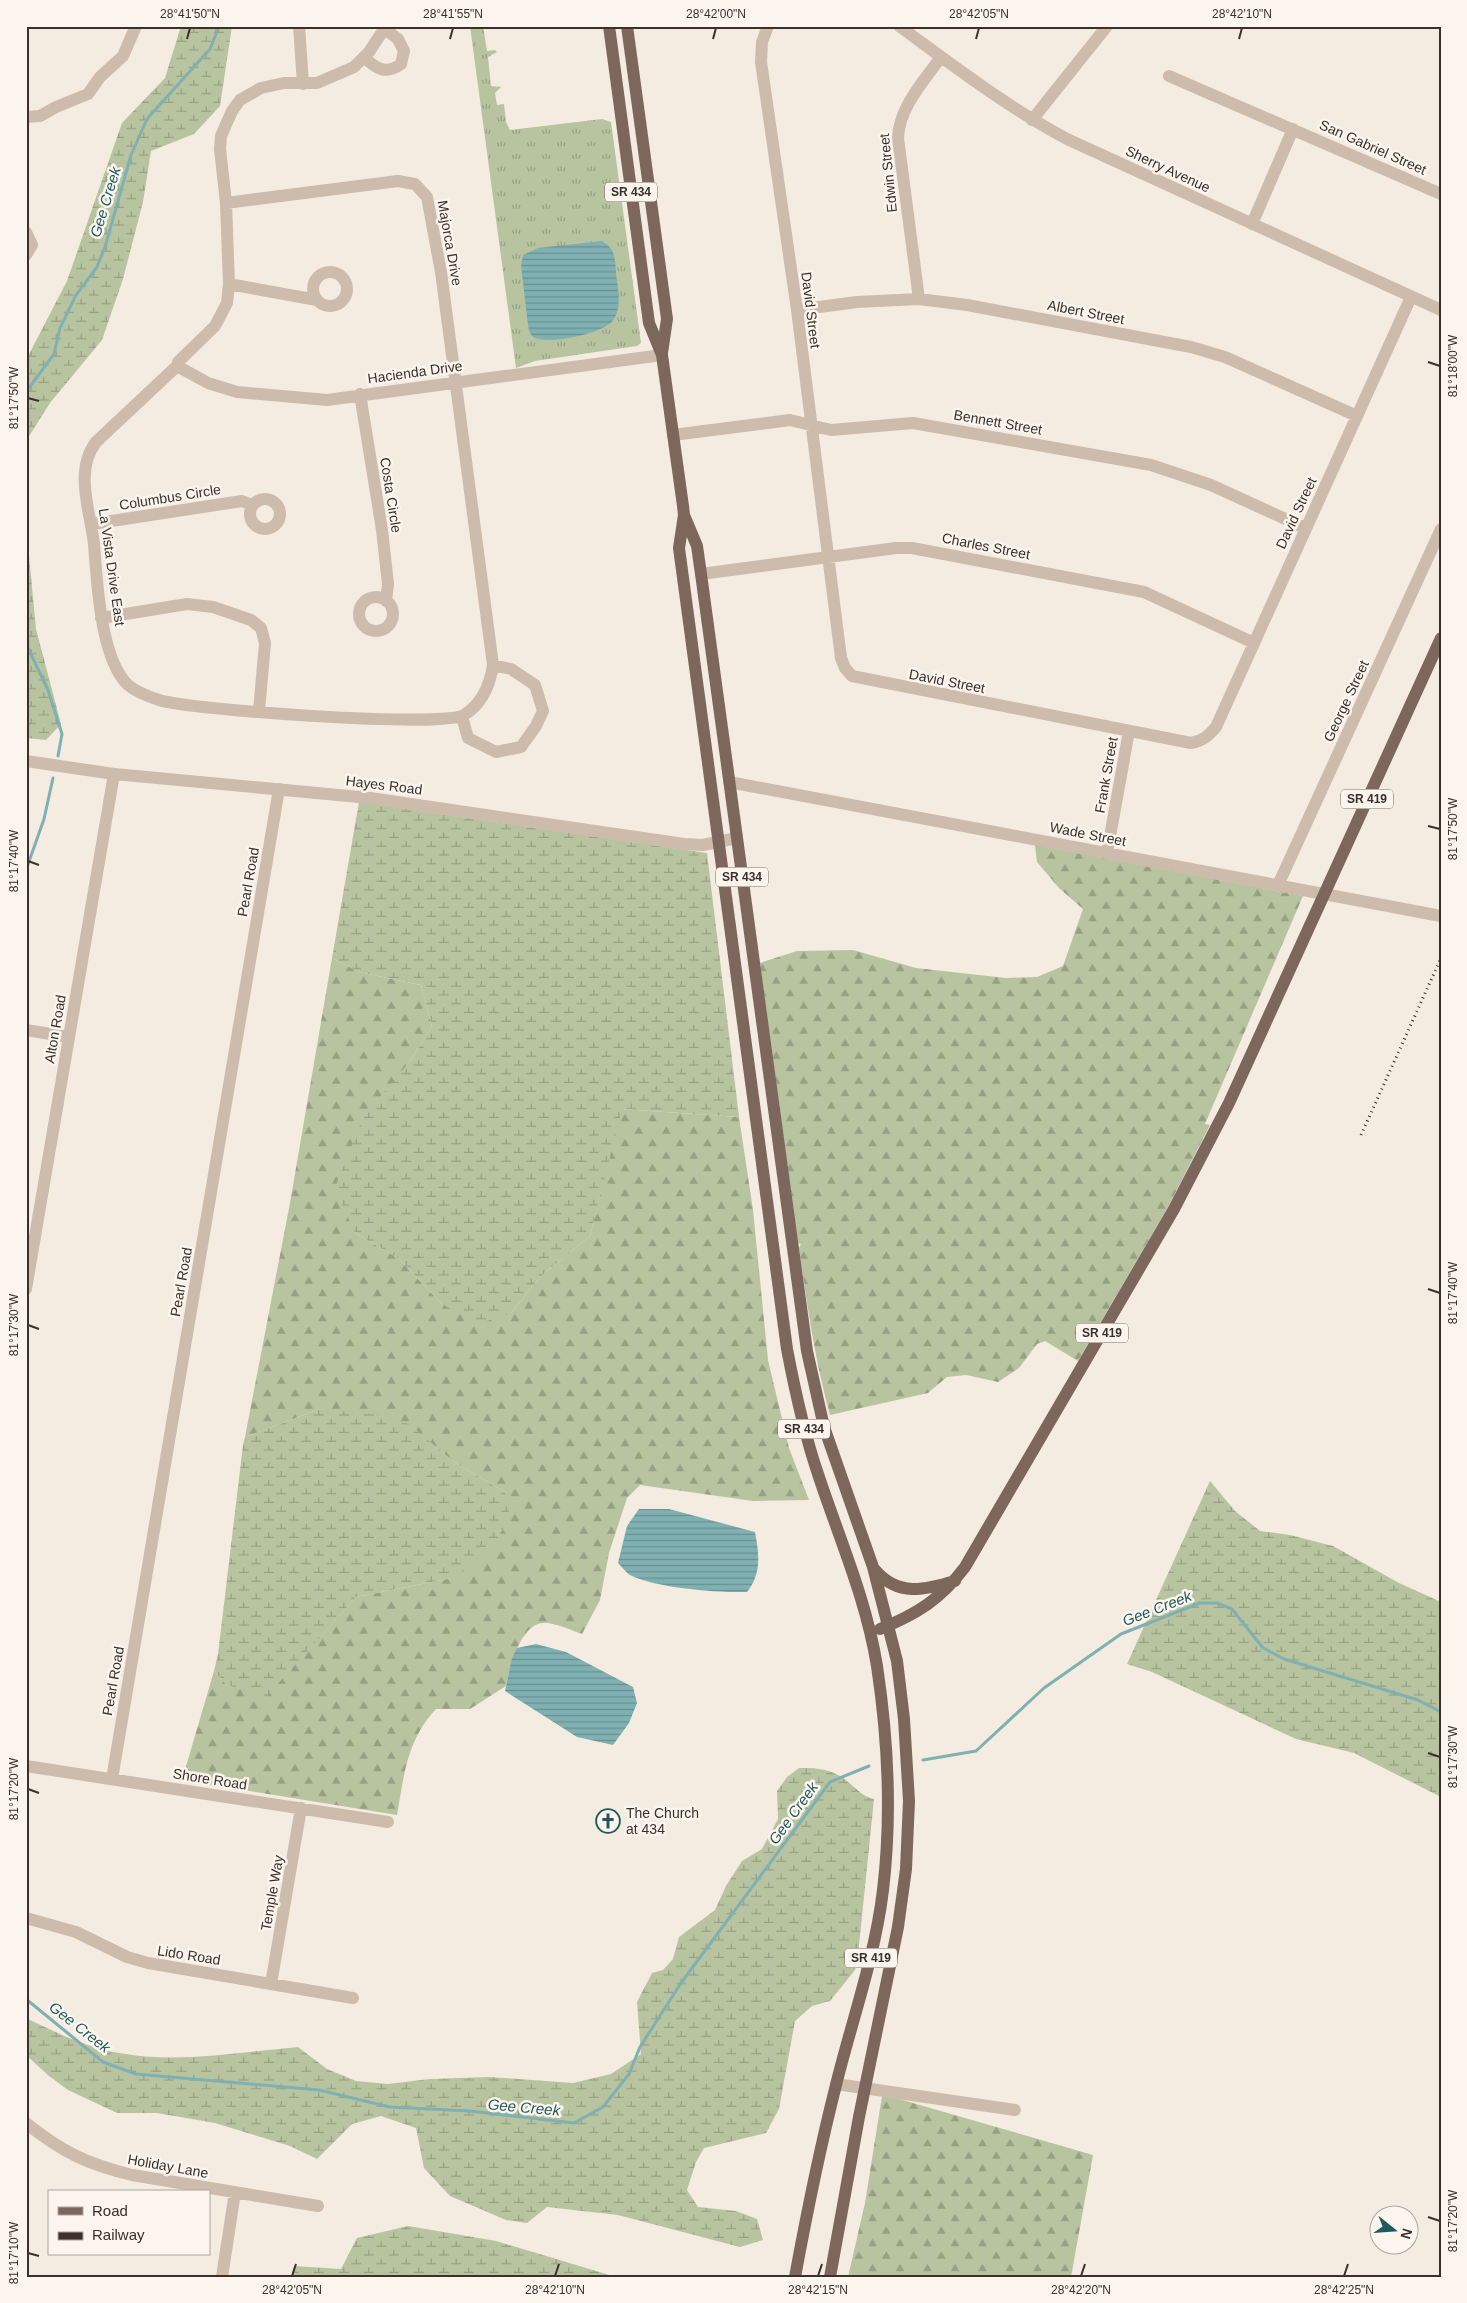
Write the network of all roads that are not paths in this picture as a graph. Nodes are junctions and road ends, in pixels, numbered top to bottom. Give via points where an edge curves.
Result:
1 (136, 26) edge
2 (299, 26) edge
3 (609, 26) edge
4 (627, 26) edge
5 (768, 26) edge
6 (1107, 26) edge
7 (900, 27) edge
8 (385, 28) edge
9 (364, 57) junction
10 (941, 57) junction
11 (1169, 76) dead end
12 (303, 84) junction
13 (26, 117) edge
14 (1032, 120) junction
15 (1293, 129) junction
16 (1441, 194) edge
17 (226, 204) junction
18 (1252, 224) junction
19 (26, 232) edge
20 (26, 255) edge
21 (229, 284) junction
22 (1411, 297) junction
23 (919, 299) junction
24 (317, 300) dead end
25 (797, 310) junction
26 (1441, 310) edge
27 (662, 355) junction
28 (177, 366) junction
29 (456, 382) junction
30 (360, 394) junction
31 (1357, 416) junction
32 (810, 425) junction
33 (673, 435) junction
34 (252, 505) dead end
35 (684, 515) junction
36 (92, 524) junction
37 (1305, 528) junction
38 (1441, 529) edge
39 (828, 557) junction
40 (701, 574) junction
41 (386, 601) dead end
42 (101, 618) junction
43 (1441, 638) edge
44 (1254, 643) junction
45 (493, 665) junction
46 (259, 711) junction
47 (462, 717) junction
48 (1129, 731) junction
49 (26, 761) edge
50 (114, 774) junction
51 (729, 782) junction
52 (279, 789) junction
53 (737, 838) junction
54 (718, 843) junction
55 (1107, 853) junction
56 (1278, 885) junction
57 (1323, 894) junction
58 (1441, 916) edge
59 (26, 1030) edge
60 (69, 1037) junction
61 (768, 1217) junction
62 (792, 1247) junction
63 (26, 1289) edge
64 (873, 1567) junction
65 (955, 1581) junction
66 (888, 1626) junction
67 (871, 1632) junction
68 (26, 1766) edge
69 (112, 1779) junction
70 (301, 1808) junction
71 (388, 1822) dead end
72 (26, 1918) edge
73 (271, 1984) junction
74 (354, 1998) dead end
75 (836, 2084) junction
76 (865, 2088) junction
77 (1015, 2110) dead end
78 (26, 2123) edge
79 (236, 2192) junction
80 (318, 2206) dead end
81 (222, 2277) edge
82 (795, 2277) edge
83 (830, 2277) edge

1 - 13 street via 123,56 88,94 40,116
2 - 12 street
3 - 27 main road, SR 434 via 649,323
4 - 27 main road, SR 434 via 667,319
5 - 25 street, David Street via 762,42 761,62
6 - 14 street
7 - 10 street, Sherry Avenue
8 - 9 street, La Vista Drive East
8 - 9 street via 398,39 404,51 401,64 390,71 380,70
9 - 12 street, La Vista Drive East via 354,67 332,78
10 - 14 street, Sherry Avenue
10 - 23 street, Edwin Street via 903,111 898,126
11 - 15 street, San Gabriel Street
12 - 17 street, La Vista Drive East via 284,83 261,88 240,100 232,111 221,136 220,148
14 - 18 street, Sherry Avenue via 1076,144
15 - 16 street, San Gabriel Street
15 - 18 street
17 - 21 street, La Vista Drive East
17 - 29 street, Majorca Drive via 376,183 398,181 414,184 427,197
18 - 22 street, Sherry Avenue
19 - 20 street via 32,245
21 - 24 street
21 - 28 street, La Vista Drive East via 227,303 215,326
22 - 26 street, Sherry Avenue
22 - 31 street, David Street
23 - 25 street, Albert Street via 857,302
23 - 31 street, Albert Street via 1191,347 1233,361
25 - 32 street, David Street
27 - 29 street, Hacienda Drive
27 - 33 main road, SR 434
28 - 30 street, Hacienda Drive via 208,383 238,392 327,400
28 - 36 street, La Vista Drive East via 89,451 83,478
29 - 30 street, Hacienda Drive
29 - 45 street
30 - 41 street, Costa Circle via 382,530 388,584
31 - 37 street, David Street
32 - 33 street, Bennett Street via 790,420
32 - 37 street, Bennett Street via 831,430 913,423 1151,465 1211,485
32 - 39 street, David Street
33 - 35 main road, SR 434
34 - 36 street, Columbus Circle via 242,502
35 - 40 main road, SR 434 via 697,546
35 - 54 main road, SR 434 via 679,548
36 - 42 street, La Vista Drive East
37 - 44 street, David Street
38 - 56 street, George Street
39 - 40 street, Charles Street
39 - 44 street, Charles Street via 912,548 1126,588 1157,597
39 - 48 street, David Street via 841,658 852,676
40 - 51 main road, SR 434
42 - 46 street, La Vista Drive East via 117,668 129,685 159,700
42 - 46 street via 187,604 213,607 250,620 261,628 265,643
43 - 57 main road, SR 419
44 - 48 street, David Street via 1216,727 1207,737 1191,742
45 - 47 street via 491,680 479,703
45 - 47 street via 511,668 535,685 543,711 536,726 521,747 496,752 468,738
46 - 47 street, La Vista Drive East via 391,721
48 - 55 street, Frank Street
49 - 50 street, Hayes Road
50 - 52 street, Hayes Road
50 - 60 street, Alton Road
51 - 53 main road, SR 434
51 - 55 street, Wade Street
52 - 54 street, Hayes Road via 370,798 684,844
52 - 69 street, Pearl Road
53 - 54 street, Hayes Road
53 - 62 main road, SR 434
54 - 61 main road, SR 434
55 - 56 street, Wade Street
56 - 57 street, Wade Street
57 - 58 street, Wade Street
57 - 65 main road, SR 419 via 1229,1103 1174,1209
59 - 60 street
60 - 63 street, Alton Road
61 - 62 main road via 780,1238
61 - 67 main road, SR 434 via 797,1399 817,1473 860,1590
62 - 64 main road, SR 434 via 814,1390 832,1453
64 - 65 main road via 891,1584 914,1591
64 - 66 main road, SR 434
65 - 66 main road, SR 419 via 930,1605
66 - 67 main road, SR 419
66 - 76 main road, SR 419 via 897,1661 904,1720 908,1832 898,1927
67 - 75 main road, SR 419 via 886,1754 886,1864 873,1947
68 - 69 street, Shore Road
69 - 70 street, Shore Road
70 - 71 street, Shore Road
70 - 73 street, Temple Way
72 - 73 street, Lido Road via 76,1932 127,1957 148,1963
73 - 74 street, Lido Road
75 - 76 street
75 - 82 main road, SR 419
76 - 77 street
76 - 83 main road, SR 419
78 - 79 street, Holiday Lane via 54,2146 104,2168
79 - 80 street, Holiday Lane
79 - 81 street

